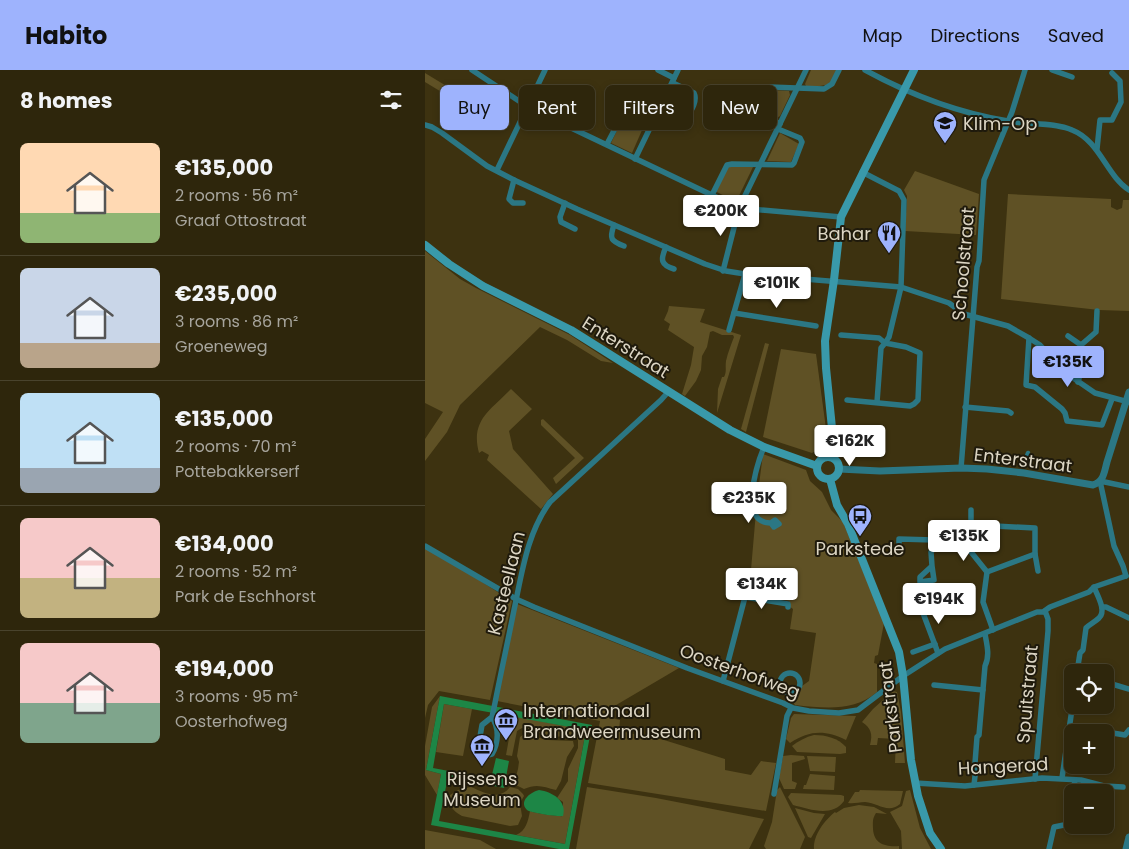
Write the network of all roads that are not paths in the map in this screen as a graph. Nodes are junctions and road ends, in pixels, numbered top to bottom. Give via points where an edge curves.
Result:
1 (472, 70) edge
2 (545, 70) edge
3 (658, 70) edge
4 (678, 70) edge
5 (806, 70) edge
6 (839, 70) edge
7 (865, 70) edge
8 (914, 70) edge
9 (1025, 70) edge
10 (1052, 70) edge
11 (1112, 72) dead end
12 (1072, 77) dead end
13 (673, 81) junction
14 (538, 85) edge
15 (671, 85) edge
16 (680, 85) edge
17 (797, 89) junction
18 (904, 90) junction
19 (693, 92) edge
20 (519, 101) edge
21 (693, 106) edge
22 (1009, 122) junction
23 (425, 125) edge
24 (519, 125) edge
25 (779, 127) junction
26 (577, 130) edge
27 (615, 130) edge
28 (649, 130) edge
29 (607, 144) junction
30 (1097, 150) junction
31 (635, 159) junction
32 (761, 164) junction
33 (497, 170) junction
34 (862, 172) junction
35 (514, 180) junction
36 (1129, 190) edge
37 (712, 195) junction
38 (523, 203) dead end
39 (565, 203) junction
40 (739, 208) junction
41 (841, 217) junction
42 (614, 225) junction
43 (575, 229) dead end
44 (425, 244) edge
45 (624, 246) dead end
46 (666, 248) junction
47 (674, 269) dead end
48 (723, 271) junction
49 (745, 274) junction
50 (834, 280) junction
51 (901, 287) junction
52 (1097, 311) dead end
53 (734, 313) junction
54 (973, 318) junction
55 (816, 326) dead end
56 (729, 330) dead end
57 (841, 335) dead end
58 (1068, 336) dead end
59 (1029, 338) junction
60 (885, 343) junction
61 (1081, 345) junction
62 (1078, 382) junction
63 (669, 391) junction
64 (1129, 392) edge
65 (1112, 398) junction
66 (847, 400) dead end
67 (877, 402) junction
68 (1128, 402) edge
69 (965, 407) junction
70 (1011, 413) dead end
71 (764, 447) junction
72 (1028, 453) dead end
73 (829, 457) junction
74 (1027, 459) dead end
75 (817, 466) junction
76 (961, 468) junction
77 (839, 469) junction
78 (830, 479) junction
79 (1100, 481) junction
80 (1129, 487) edge
81 (971, 510) dead end
82 (771, 523) dead end
83 (971, 527) junction
84 (967, 541) junction
85 (425, 546) edge
86 (935, 547) junction
87 (899, 553) dead end
88 (1035, 554) junction
89 (932, 566) dead end
90 (987, 572) junction
91 (1038, 572) dead end
92 (1127, 576) edge
93 (1094, 587) junction
94 (516, 599) junction
95 (920, 605) dead end
96 (788, 607) dead end
97 (1101, 607) junction
98 (1045, 611) junction
99 (1129, 618) edge
100 (993, 630) junction
101 (985, 634) junction
102 (935, 644) junction
103 (913, 652) dead end
104 (938, 653) junction
105 (1078, 664) edge
106 (903, 676) junction
107 (723, 681) junction
108 (934, 685) dead end
109 (1114, 685) edge
110 (1129, 689) edge
111 (983, 690) junction
112 (791, 693) dead end
113 (791, 708) junction
114 (492, 717) junction
115 (1129, 730) edge
116 (1114, 733) edge
117 (1064, 765) edge
118 (1062, 778) junction
119 (1035, 779) junction
120 (1075, 780) junction
121 (915, 783) junction
122 (1074, 784) edge
123 (974, 785) junction
124 (1123, 787) dead end
125 (774, 794) dead end
126 (1064, 825) edge
127 (1129, 837) edge
128 (941, 849) edge
129 (1049, 849) edge
130 (1126, 849) edge

1 - 20 street
2 - 14 street
3 - 13 street
4 - 13 street
5 - 17 street
6 - 17 street via 828,88
7 - 18 street
8 - 18 main road
9 - 22 street, Schoolstraat
10 - 12 street
11 - 30 street via 1120,81 1121,102 1112,120 1100,120
13 - 15 street
13 - 16 street
17 - 25 street
17 - 25 street via 770,87 760,93 755,110
18 - 22 street
18 - 34 main road
19 - 21 street via 696,96
22 - 30 street via 1072,130
22 - 54 street, Schoolstraat via 984,180
23 - 33 street
24 - 33 street
25 - 32 street
25 - 32 street via 802,142 794,163
26 - 29 street
27 - 29 street
28 - 31 street
29 - 31 street
30 - 36 street
31 - 37 street
32 - 37 street via 727,165
32 - 40 street
33 - 35 street
34 - 41 main road
34 - 51 street via 899,191 903,198
35 - 38 street via 509,199 513,203
35 - 39 street
37 - 40 street
39 - 42 street
39 - 43 street via 561,222
40 - 41 street
40 - 48 street
41 - 50 main road
42 - 45 street via 612,239
42 - 46 street
44 - 63 main road, Enterstraat via 483,286 571,330
46 - 47 street via 663,263
46 - 48 street
48 - 49 street
49 - 50 street
49 - 53 street
50 - 51 street
50 - 73 main road via 825,352 833,428
51 - 54 street via 949,303
51 - 60 street
52 - 61 street via 1096,332
53 - 55 street
53 - 56 street
54 - 59 street via 1008,326
54 - 69 street, Schoolstraat
57 - 60 street via 879,338
58 - 61 street
59 - 62 street
59 - 65 street via 1026,385 1035,387 1062,409 1067,421 1102,425
60 - 67 street via 881,348
60 - 67 street via 920,353 918,400 910,406
61 - 62 street
62 - 65 street via 1095,393
63 - 71 main road, Enterstraat via 730,430
63 - 94 street, Kasteellaan via 550,502 532,535
64 - 68 street
65 - 68 street
66 - 67 street
68 - 79 street
69 - 70 street
69 - 76 street, Schoolstraat
71 - 75 main road, Enterstraat
71 - 82 street via 755,477 753,503 755,515 763,522
72 - 74 street
73 - 75 main road via 821,459
73 - 77 main road via 836,461
75 - 78 main road via 820,476
76 - 77 street, Enterstraat
76 - 79 street, Enterstraat via 1015,471 1090,485
77 - 78 main road
78 - 106 main road, Parkstraat via 835,500 849,524 899,652
79 - 80 street
79 - 92 street via 1114,546
81 - 83 street
83 - 84 street
83 - 88 street via 1035,528
84 - 86 street
84 - 90 street via 968,550
85 - 94 street, Oosterhofweg
86 - 87 street via 933,540 899,539
86 - 89 street via 931,552
88 - 90 street
88 - 91 street
90 - 100 street via 983,602
92 - 93 street, Oosterhofweg
93 - 97 street
93 - 98 street, Oosterhofweg
94 - 107 street, Oosterhofweg
94 - 114 street, Kasteellaan
95 - 102 street
96 - 107 street via 788,604 745,597
97 - 99 street
97 - 105 street via 1101,616 1086,628
98 - 100 street, Oosterhofweg
98 - 119 street, Spuitstraat via 1048,631
100 - 101 street, Oosterhofweg
101 - 104 street, Oosterhofweg
101 - 111 street via 988,648
102 - 103 street
102 - 104 street
104 - 106 street, Oosterhofweg
106 - 113 street, Oosterhofweg via 858,710 833,712
106 - 121 main road, Parkstraat
107 - 113 street, Oosterhofweg
108 - 111 street
109 - 110 street
111 - 123 street
112 - 113 street
113 - 125 street
114 - 114 street, Kasteellaan via 482,725 478,748 484,756 492,754 495,749 498,726
115 - 116 street via 1125,735
117 - 118 street
118 - 119 street, Hangerad
118 - 120 street, Hangerad
119 - 123 street, Hangerad
120 - 122 street
120 - 124 street, Hangerad
121 - 123 street, Hangerad
121 - 128 main road, Parkstraat via 930,834
126 - 129 street via 1054,827
127 - 130 street

